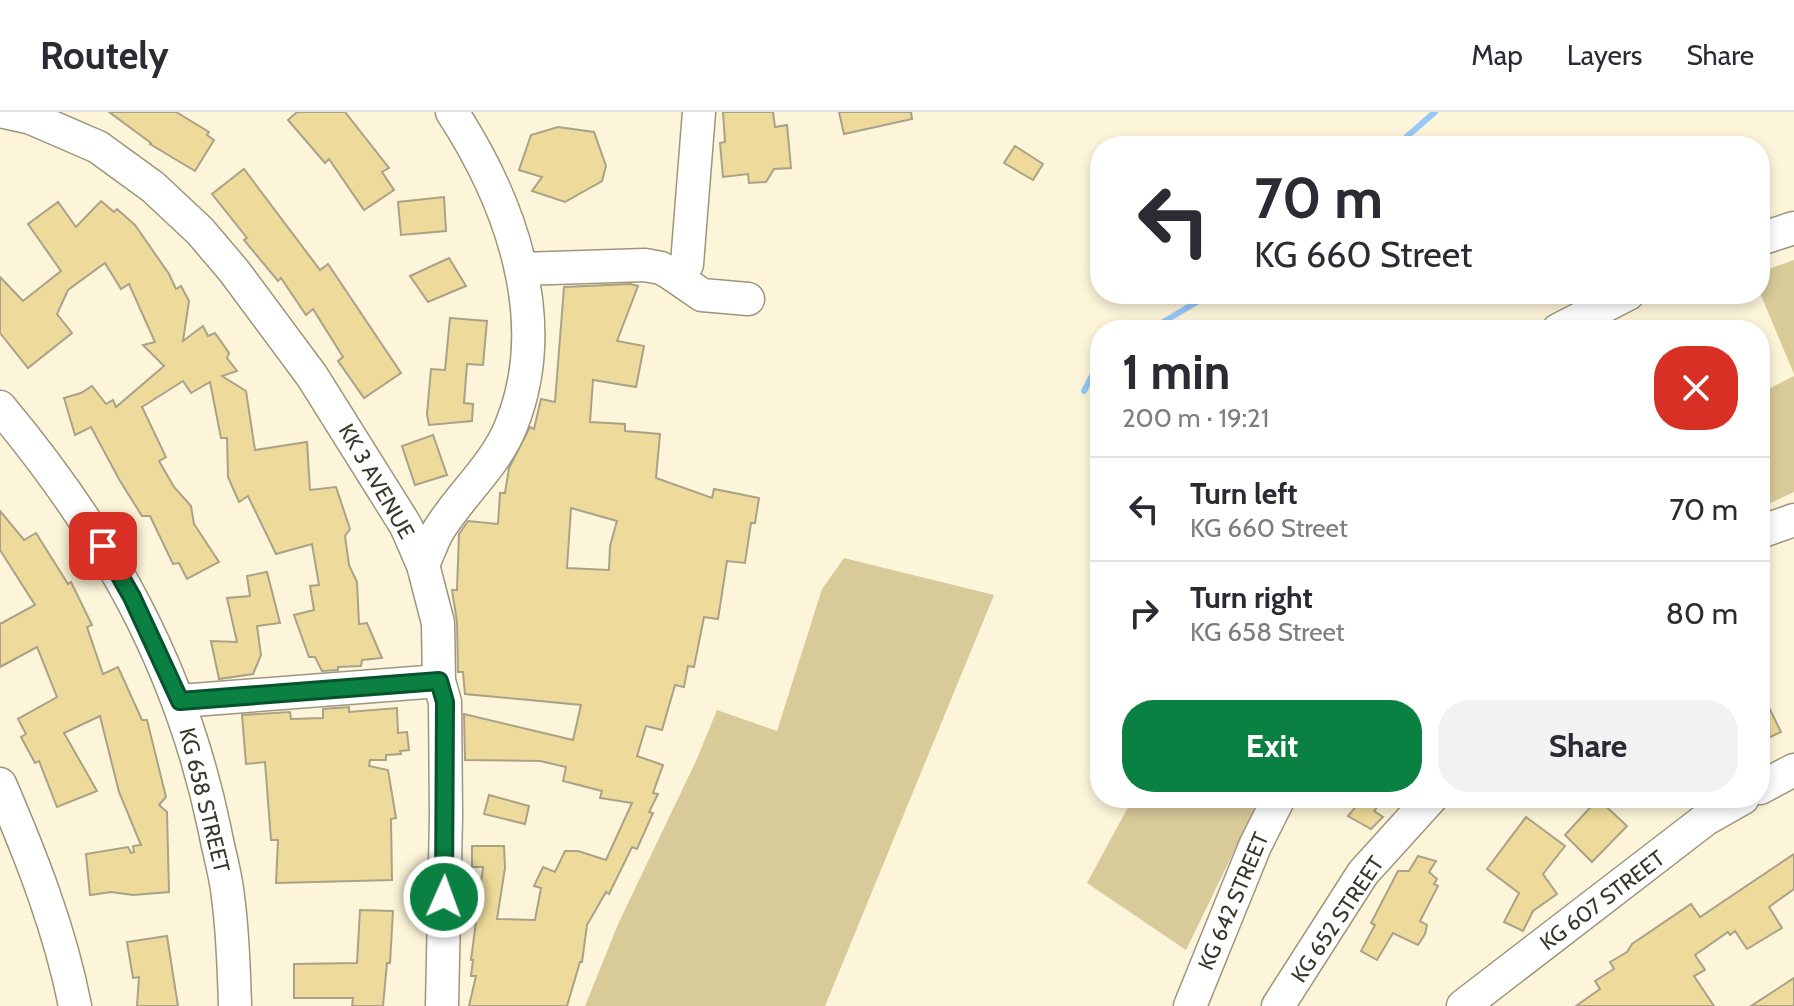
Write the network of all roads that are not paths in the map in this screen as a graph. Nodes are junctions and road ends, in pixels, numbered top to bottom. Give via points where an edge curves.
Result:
1 (4, 112) edge
2 (452, 112) edge
3 (699, 112) edge
4 (1794, 228) edge
5 (1770, 236) edge
6 (521, 269) junction
7 (673, 275) junction
8 (748, 299) dead end
9 (1609, 304) edge
10 (1577, 320) edge
11 (0, 407) edge
12 (481, 477) junction
13 (1794, 520) edge
14 (406, 526) junction
15 (1770, 528) edge
16 (423, 565) junction
17 (439, 681) junction
18 (180, 701) junction
19 (1794, 770) edge
20 (1770, 783) edge
21 (0, 784) edge
22 (1274, 808) edge
23 (1422, 808) edge
24 (1725, 808) edge
25 (75, 1006) edge
26 (235, 1006) edge
27 (442, 1006) edge
28 (1190, 1006) edge
29 (1278, 1006) edge
30 (1463, 1006) edge

1 - 14 street, KK 3 AVENUE via 98,147 153,187 200,231 312,376
2 - 6 street via 505,212
3 - 7 street via 687,264
4 - 5 street
6 - 7 street via 645,265
6 - 12 street via 527,346 522,389 511,427
7 - 8 street via 702,295
9 - 10 street
11 - 18 street, KG 658 STREET via 88,521 132,597
12 - 14 street
12 - 16 street via 437,533
13 - 15 street
14 - 16 street, KK 3 AVENUE
16 - 17 street, KK 3 AVENUE via 438,623
17 - 18 street
17 - 27 street, KK 3 AVENUE via 445,702 446,759
18 - 26 street, KG 658 STREET via 206,787 228,895
19 - 20 street
21 - 25 street via 47,903
22 - 28 street, KG 642 STREET
23 - 29 street, KG 652 STREET via 1363,873
24 - 30 street, KG 607 STREET

